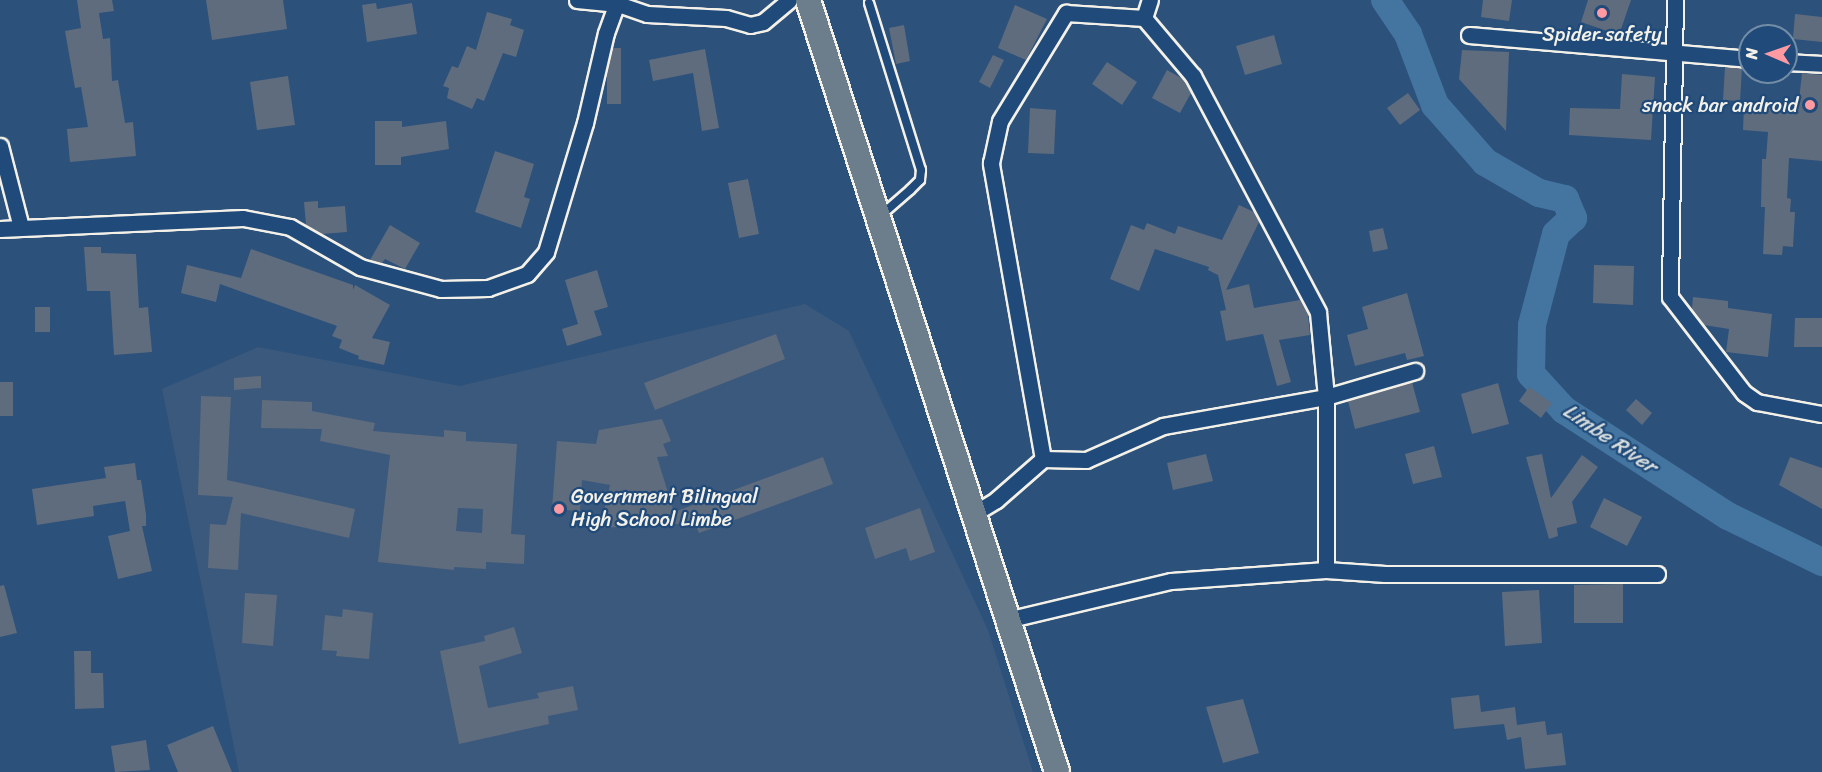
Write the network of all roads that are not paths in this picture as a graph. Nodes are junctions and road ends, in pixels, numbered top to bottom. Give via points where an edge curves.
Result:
1 (577, 0) edge
2 (789, 0) edge
3 (808, 0) edge
4 (1150, 0) edge
5 (1675, 0) edge
6 (618, 2) edge
7 (869, 3) dead end
8 (1144, 18) junction
9 (1469, 35) dead end
10 (1674, 53) junction
11 (1738, 58) edge
12 (1798, 63) edge
13 (1822, 64) edge
14 (0, 146) edge
15 (879, 216) junction
16 (21, 227) junction
17 (0, 228) edge
18 (1414, 371) dead end
19 (1326, 397) junction
20 (1822, 414) edge
21 (1043, 459) junction
22 (974, 514) junction
23 (1326, 570) junction
24 (1658, 574) dead end
25 (1011, 619) junction
26 (1058, 772) edge

1 - 6 street
2 - 6 street via 763,22 750,24 726,18 647,14
3 - 15 main road
4 - 8 street
5 - 10 street
6 - 16 street via 546,252 527,274 488,288 441,290 360,267 290,227 243,218
7 - 15 lane via 921,170 920,180
8 - 19 street via 1193,76 1318,312
8 - 21 street via 1066,14 1000,121 991,163
9 - 10 street
10 - 11 street
10 - 20 street via 1670,297 1744,393 1757,402
12 - 13 street
14 - 16 street
15 - 22 main road
16 - 17 street
18 - 19 street
19 - 21 street via 1163,426 1086,460
19 - 23 street
21 - 22 street via 996,501
22 - 25 main road
23 - 24 street via 1385,574
23 - 25 street via 1171,581
25 - 26 main road

